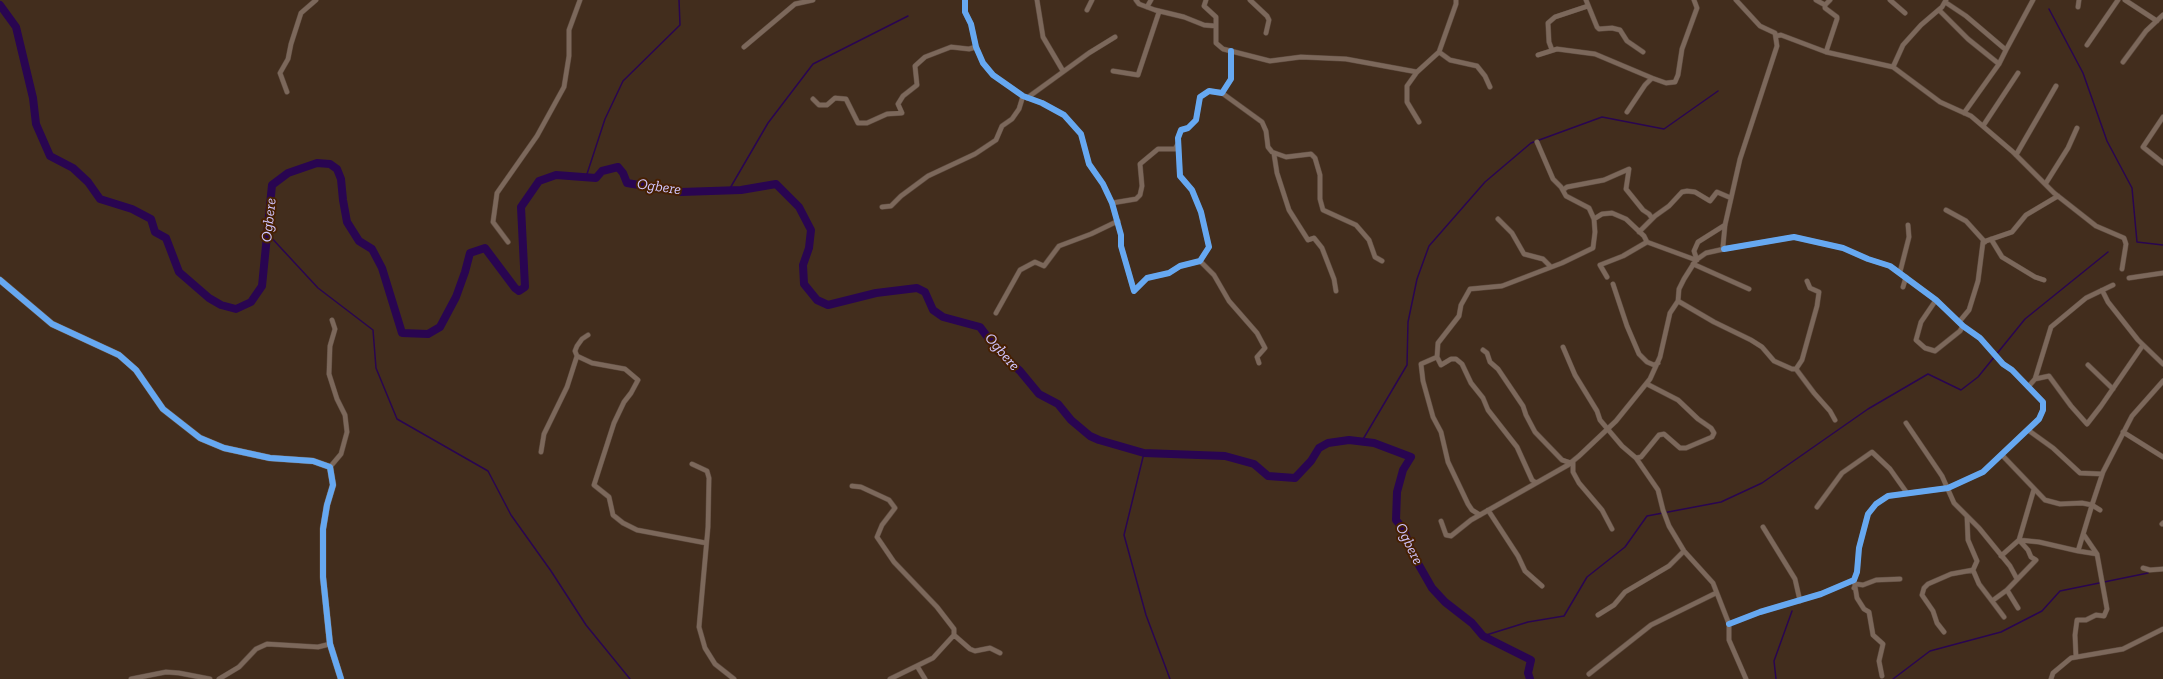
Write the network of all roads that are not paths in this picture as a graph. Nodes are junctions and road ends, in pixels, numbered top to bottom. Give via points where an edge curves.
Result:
1 (316, 0) edge
2 (580, 0) edge
3 (813, 0) edge
4 (965, 0) edge
5 (1037, 0) edge
6 (1092, 0) edge
7 (1136, 0) edge
8 (1151, 0) edge
9 (1206, 0) edge
10 (1250, 0) edge
11 (1456, 0) edge
12 (1586, 0) edge
13 (1694, 0) edge
14 (1736, 0) edge
15 (1816, 0) edge
16 (1830, 0) edge
17 (1890, 0) edge
18 (2033, 0) edge
19 (2079, 0) edge
20 (2118, 0) edge
21 (2125, 0) edge
22 (1946, 1) edge
23 (1825, 5) junction
24 (1588, 6) junction
25 (1147, 7) junction
26 (2078, 7) dead end
27 (1087, 10) dead end
28 (1939, 10) junction
29 (1159, 12) junction
30 (1905, 12) dead end
31 (2163, 15) edge
32 (2157, 21) junction
33 (1215, 26) junction
34 (1266, 33) dead end
35 (1776, 36) junction
36 (1115, 38) dead end
37 (2087, 45) dead end
38 (744, 47) dead end
39 (976, 47) junction
40 (1552, 50) junction
41 (2006, 50) junction
42 (1231, 51) junction
43 (1439, 52) junction
44 (1643, 52) dead end
45 (1826, 52) junction
46 (1538, 55) dead end
47 (2123, 62) dead end
48 (1999, 64) junction
49 (1893, 67) junction
50 (1063, 71) junction
51 (1113, 71) dead end
52 (1417, 72) junction
53 (2018, 73) dead end
54 (1652, 78) junction
55 (2056, 86) dead end
56 (1490, 87) dead end
57 (287, 92) dead end
58 (1222, 93) junction
59 (1025, 97) junction
60 (813, 99) dead end
61 (1627, 112) dead end
62 (1964, 113) junction
63 (2163, 117) edge
64 (1419, 122) dead end
65 (1983, 126) junction
66 (2077, 128) dead end
67 (1537, 142) dead end
68 (1178, 144) junction
69 (1274, 154) junction
70 (2016, 155) junction
71 (2163, 163) edge
72 (2046, 183) junction
73 (1563, 190) junction
74 (2058, 196) junction
75 (1731, 198) junction
76 (1112, 203) junction
77 (882, 207) dead end
78 (1946, 210) dead end
79 (1652, 218) junction
80 (1498, 219) dead end
81 (1594, 219) junction
82 (1118, 221) junction
83 (1725, 225) junction
84 (1908, 225) dead end
85 (1639, 232) junction
86 (1991, 239) junction
87 (508, 242) dead end
88 (1647, 242) junction
89 (1984, 242) junction
90 (1724, 249) junction
91 (1200, 261) junction
92 (1382, 261) dead end
93 (1695, 262) junction
94 (1551, 267) junction
95 (2122, 268) dead end
96 (1900, 272) junction
97 (2163, 272) edge
98 (1607, 277) dead end
99 (1906, 277) junction
100 (2129, 278) dead end
101 (0, 280) edge
102 (2044, 280) dead end
103 (1807, 281) dead end
104 (1612, 284) dead end
105 (2113, 285) dead end
106 (1903, 287) dead end
107 (1749, 289) dead end
108 (2102, 290) junction
109 (1336, 291) dead end
110 (1936, 300) junction
111 (1678, 301) junction
112 (996, 313) dead end
113 (332, 320) dead end
114 (1961, 324) junction
115 (588, 335) dead end
116 (2143, 345) junction
117 (1564, 347) dead end
118 (1483, 350) dead end
119 (577, 356) junction
120 (1437, 357) junction
121 (1658, 362) junction
122 (1259, 363) dead end
123 (2163, 364) edge
124 (2088, 365) dead end
125 (1796, 369) junction
126 (2035, 380) junction
127 (2163, 382) edge
128 (1647, 384) junction
129 (2028, 387) junction
130 (2112, 389) junction
131 (1835, 420) dead end
132 (1906, 423) dead end
133 (1607, 429) junction
134 (2028, 430) junction
135 (2123, 432) junction
136 (541, 452) dead end
137 (2002, 455) junction
138 (2163, 457) edge
139 (1636, 458) junction
140 (1572, 462) junction
141 (692, 464) dead end
142 (330, 467) junction
143 (2102, 474) junction
144 (1536, 483) junction
145 (852, 486) dead end
146 (1948, 488) junction
147 (2034, 489) junction
148 (1907, 493) junction
149 (2092, 505) junction
150 (1817, 507) dead end
151 (1488, 510) junction
152 (2100, 510) dead end
153 (1480, 515) junction
154 (1967, 517) junction
155 (1441, 521) dead end
156 (1763, 527) dead end
157 (1612, 529) dead end
158 (2084, 535) junction
159 (2019, 540) junction
160 (706, 543) junction
161 (1684, 551) junction
162 (2078, 551) junction
163 (2097, 554) junction
164 (2001, 556) junction
165 (2143, 568) dead end
166 (2163, 569) edge
167 (1973, 570) junction
168 (2017, 578) junction
169 (1900, 579) dead end
170 (1854, 580) junction
171 (1542, 586) dead end
172 (1854, 588) junction
173 (2007, 590) junction
174 (1716, 593) junction
175 (1800, 601) junction
176 (1992, 601) junction
177 (2018, 608) dead end
178 (1598, 615) dead end
179 (2004, 617) dead end
180 (1728, 624) junction
181 (2163, 629) edge
182 (1944, 632) dead end
183 (954, 635) junction
184 (330, 644) junction
185 (1000, 653) dead end
186 (2076, 657) junction
187 (917, 666) junction
188 (1589, 674) dead end
189 (1882, 676) dead end
190 (131, 679) edge
191 (210, 679) edge
192 (219, 679) edge
193 (341, 679) edge
194 (734, 679) edge
195 (890, 679) edge
196 (925, 679) edge
197 (1746, 679) edge
198 (2051, 679) edge

1 - 57 street via 301,13 288,59 280,73
2 - 87 street via 568,30 569,56 564,87 537,136 497,193 493,222
3 - 38 street via 795,4
4 - 39 street via 965,12 971,24
5 - 50 street via 1043,37
6 - 27 street
7 - 25 street
8 - 25 street
9 - 33 street via 1204,6 1216,17
10 - 34 street via 1269,20
11 - 43 street
12 - 24 street
13 - 54 street via 1697,8 1682,49 1675,82
14 - 35 street via 1760,26
15 - 23 street
16 - 23 street
17 - 30 street
18 - 41 street
19 - 26 street
20 - 37 street
21 - 32 street
22 - 28 street
22 - 41 street
23 - 45 street via 1825,8 1837,17
24 - 40 street via 1555,17 1548,23
24 - 44 street via 1599,29 1620,30 1627,41
25 - 29 street
28 - 48 street via 1968,39
28 - 49 street via 1903,45
29 - 33 street
29 - 51 street via 1138,75
31 - 32 street
32 - 47 street via 2146,31
33 - 42 street via 1216,43
35 - 45 street via 1781,35
35 - 75 street via 1777,46 1740,159
36 - 50 street
39 - 59 street via 983,63 993,75
39 - 60 street via 951,47 924,57 915,66 917,85 903,96 898,104 902,113 887,114 867,123 858,123 846,99 835,98 827,105 819,105
40 - 46 street
40 - 54 street via 1574,50 1595,54
41 - 48 street
42 - 52 street via 1270,61 1301,57 1346,59
42 - 58 street via 1231,79
43 - 52 street
43 - 56 street via 1450,60 1477,66
45 - 49 street
48 - 62 street
49 - 62 street via 1940,102
50 - 59 street
52 - 64 street via 1410,80 1406,95 1407,102
53 - 65 street
54 - 61 street
55 - 70 street
58 - 68 street via 1209,91 1200,97 1196,120 1188,128 1181,130
58 - 69 street via 1262,122 1268,147
59 - 76 street via 1064,115 1081,134 1089,164
59 - 77 street via 1012,119 1002,126 996,140 975,154 928,176 891,206
62 - 65 street
63 - 71 street via 2143,147
65 - 70 street
66 - 72 street
67 - 73 street via 1551,175
68 - 76 street via 1175,149 1158,149 1140,164 1142,186 1136,199
68 - 91 street via 1180,176 1192,190 1204,220 1209,247
69 - 92 street via 1286,157 1311,154 1315,158 1320,175 1320,199 1323,210 1356,225 1369,240 1375,257
69 - 109 street via 1276,173 1289,210 1308,240 1314,238 1322,248
70 - 72 street
72 - 74 street
73 - 79 street via 1611,177 1629,169 1626,189
73 - 81 street via 1566,196 1589,208
74 - 86 street via 2026,215 2012,232
74 - 95 street via 2096,226 2124,238 2126,244
75 - 79 street via 1717,192 1710,201 1695,192 1682,192 1669,206
75 - 83 street
76 - 82 street
78 - 89 street via 1966,221
79 - 85 street
80 - 94 street via 1512,233 1524,254 1542,259
81 - 85 street via 1602,214 1619,215 1631,222
81 - 94 street via 1593,248
82 - 91 street via 1121,246 1134,291 1147,278 1169,274 1180,266
82 - 112 street via 1059,246 1044,266 1034,262 1020,270
83 - 90 street
83 - 93 street via 1698,242 1694,251
84 - 96 street via 1909,237
85 - 88 street
86 - 89 street
86 - 102 street via 2002,258
88 - 93 street
88 - 98 street via 1623,256 1600,265
89 - 114 street via 1976,291
90 - 93 street via 1706,253
90 - 96 street via 1794,237 1843,248
91 - 122 street via 1214,275 1230,301 1260,338 1265,348 1257,357
93 - 107 street
93 - 111 street via 1680,289
94 - 120 street via 1502,286 1470,289 1461,305 1459,316 1438,343
96 - 99 street
97 - 100 street
99 - 106 street
99 - 110 street
101 - 142 street via 52,324 119,356 136,370 163,409 200,438 224,448 270,458 313,461
103 - 125 street via 1810,288 1818,292 1817,306 1802,360
104 - 121 street via 1639,354 1654,365
105 - 108 street
108 - 116 street via 2108,302
108 - 126 street via 2072,307 2050,327
110 - 114 street
110 - 114 street via 1921,322 1916,340 1925,348 1935,351 1960,331
111 - 121 street via 1668,322
111 - 125 street via 1751,340 1762,347 1774,361
113 - 142 street via 334,329 330,346 329,374 345,415 347,432 341,454
114 - 129 street via 1980,338
115 - 119 street via 577,346
116 - 123 street
116 - 130 street
117 - 133 street via 1575,375
118 - 140 street via 1523,406 1535,432 1562,460
119 - 136 street via 567,387 544,434
119 - 160 street via 592,363 625,369 638,380 614,423 594,485 609,497 613,515 637,530
120 - 144 street via 1441,365 1451,359 1456,359 1462,364 1488,410 1518,448 1532,480
120 - 153 street via 1421,364 1423,381 1433,417 1441,432 1448,462 1468,504
121 - 128 street
124 - 130 street
125 - 131 street via 1830,410
126 - 129 street
126 - 130 street via 2049,376 2087,424
127 - 135 street via 2132,416
128 - 133 street
128 - 139 street via 1678,400 1711,428 1714,435 1705,442 1686,448 1680,448 1664,434 1659,435 1641,457
129 - 134 street via 2043,402 2043,410 2039,419
132 - 146 street via 1931,458
133 - 139 street
133 - 140 street
134 - 137 street
134 - 143 street via 2053,448 2080,473
135 - 138 street
135 - 143 street
137 - 146 street via 1983,472
137 - 147 street
139 - 161 street via 1658,490 1664,512
140 - 144 street
140 - 157 street via 1573,472 1579,483 1602,510
141 - 160 street via 707,471 709,478
142 - 184 street via 333,485 326,511 322,556
143 - 149 street
144 - 151 street
145 - 183 street via 861,487 889,500 896,508 882,525 877,537 894,562 949,621 954,629
146 - 148 street
146 - 154 street via 1954,503
147 - 149 street via 2045,500 2060,504
147 - 159 street
148 - 150 street via 1890,469 1872,452 1842,473
148 - 170 street via 1888,496 1876,504 1868,514
149 - 152 street
149 - 158 street via 2086,519
151 - 153 street
151 - 171 street via 1525,571
153 - 155 street via 1451,536 1446,535
154 - 164 street
154 - 167 street via 1968,540 1977,560
156 - 175 street via 1795,579
158 - 162 street
158 - 163 street
159 - 162 street
159 - 164 street
159 - 168 street via 2036,560
160 - 194 street via 700,627 705,648 715,664
161 - 174 street via 1708,576
161 - 178 street via 1669,566 1624,592 1614,605
162 - 163 street
163 - 186 street via 2107,609 2104,616 2096,615 2086,620 2077,620
164 - 168 street
165 - 166 street
167 - 176 street via 1979,584
167 - 182 street via 1951,574 1924,588 1922,595
168 - 173 street
169 - 172 street via 1876,580 1863,585 1856,584
170 - 172 street
170 - 175 street
172 - 189 street via 1864,609 1869,612 1873,635 1883,644 1879,661
173 - 176 street
173 - 177 street
174 - 180 street
174 - 188 street via 1651,625
175 - 180 street
176 - 179 street
180 - 197 street via 1729,640
181 - 186 street via 2123,649
183 - 185 street via 975,651 990,648
183 - 187 street via 933,658
184 - 192 street via 318,647 267,644 256,649 239,667
184 - 193 street
186 - 198 street via 2071,658 2053,673
187 - 195 street
187 - 196 street
190 - 191 street via 166,672

